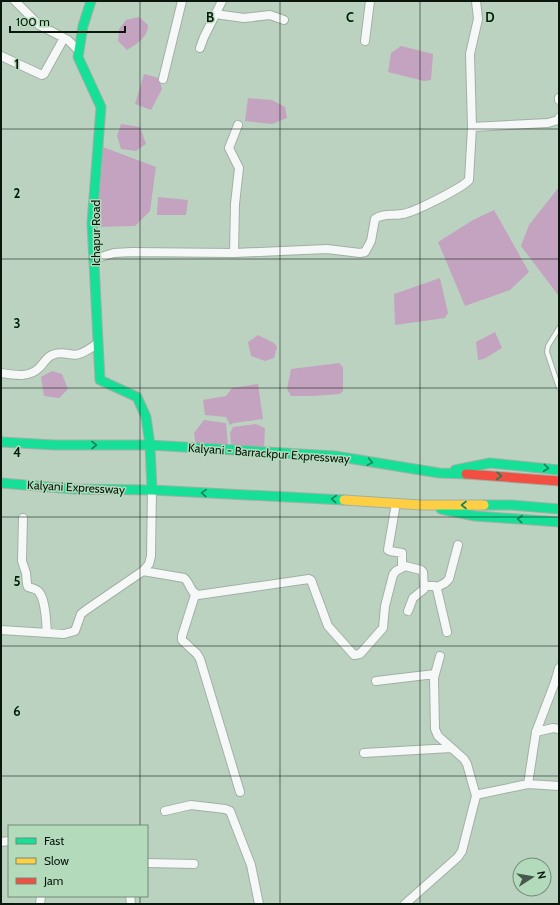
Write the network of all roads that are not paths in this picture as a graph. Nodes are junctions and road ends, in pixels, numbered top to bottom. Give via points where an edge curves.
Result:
1 (14, 1) edge
2 (91, 1) edge
3 (182, 1) edge
4 (222, 1) edge
5 (370, 1) edge
6 (476, 1) edge
7 (215, 14) junction
8 (284, 20) dead end
9 (64, 38) junction
10 (366, 41) dead end
11 (200, 48) dead end
12 (78, 50) junction
13 (1, 56) edge
14 (163, 79) dead end
15 (559, 118) edge
16 (238, 125) dead end
17 (472, 127) junction
18 (234, 253) junction
19 (94, 259) junction
20 (559, 328) edge
21 (98, 343) junction
22 (1, 373) edge
23 (559, 388) edge
24 (1, 442) edge
25 (150, 445) junction
26 (559, 470) edge
27 (438, 473) junction
28 (559, 481) edge
29 (1, 483) edge
30 (152, 490) junction
31 (396, 503) junction
32 (421, 505) junction
33 (559, 509) edge
34 (23, 518) dead end
35 (559, 522) edge
36 (458, 545) dead end
37 (402, 567) junction
38 (143, 571) junction
39 (425, 586) junction
40 (436, 587) junction
41 (195, 595) junction
42 (408, 611) dead end
43 (1, 630) edge
44 (447, 632) dead end
45 (47, 633) junction
46 (440, 656) dead end
47 (559, 668) edge
48 (435, 674) junction
49 (376, 681) dead end
50 (559, 729) edge
51 (536, 732) junction
52 (451, 748) junction
53 (364, 753) dead end
54 (528, 784) junction
55 (559, 786) edge
56 (240, 792) dead end
57 (476, 796) junction
58 (165, 811) dead end
59 (148, 863) edge
60 (194, 864) dead end
61 (259, 904) edge
62 (405, 904) edge

1 - 9 street via 40,25
2 - 12 main road, Ichapur Road
3 - 14 street
4 - 7 street
5 - 10 street
6 - 17 street via 478,19 470,54
7 - 8 street via 244,18 270,15
7 - 11 street
9 - 12 street
9 - 13 street via 42,75
12 - 19 main road, Ichapur Road via 78,57 101,107 92,223
15 - 17 street via 548,122
16 - 18 street via 230,148 239,168
17 - 18 street via 466,184 412,211 379,216 375,219 371,241 365,252 320,249
18 - 19 street via 132,252 114,253
19 - 21 main road, Ichapur Road
20 - 23 lane via 547,352
21 - 22 street via 80,354 66,352 51,355 38,369 28,374
21 - 25 main road, Ichapur Road via 100,380 137,397 146,417
24 -> 25 main road, Kalyani - Barrackpur Expressway
25 -> 27 main road, Kalyani - Barrackpur Expressway via 335,456
25 - 30 main road
27 -> 26 main road via 490,463
27 -> 28 main road, Kalyani - Barrackpur Expressway
29 - 30 main road, Kalyani Expressway via 73,489
31 -> 30 main road
30 - 38 street via 151,556
31 - 32 main road
31 - 37 street via 388,550 402,553
33 -> 32 main road via 511,505
35 -> 32 main road via 475,516
34 - 45 street via 22,561 26,572 26,584 40,594
36 - 40 street via 449,579
37 - 39 street via 410,566 421,570
37 - 41 street via 393,575 385,606 383,628 357,655 354,655 328,626 310,579
38 - 41 street via 184,578
38 - 45 street via 81,614 75,631 64,634
39 - 40 street
39 - 42 street via 412,600
40 - 44 street
41 - 56 street via 182,640 200,659
43 - 45 street
46 - 48 street
47 - 51 street
48 - 49 street
48 - 52 street via 435,729 438,736
50 - 51 street
51 - 54 street
52 - 53 street
52 - 57 street via 467,764
54 - 55 street
54 - 57 street
57 - 62 street via 462,851
58 - 61 street via 191,805 230,811 250,865
59 - 60 street

